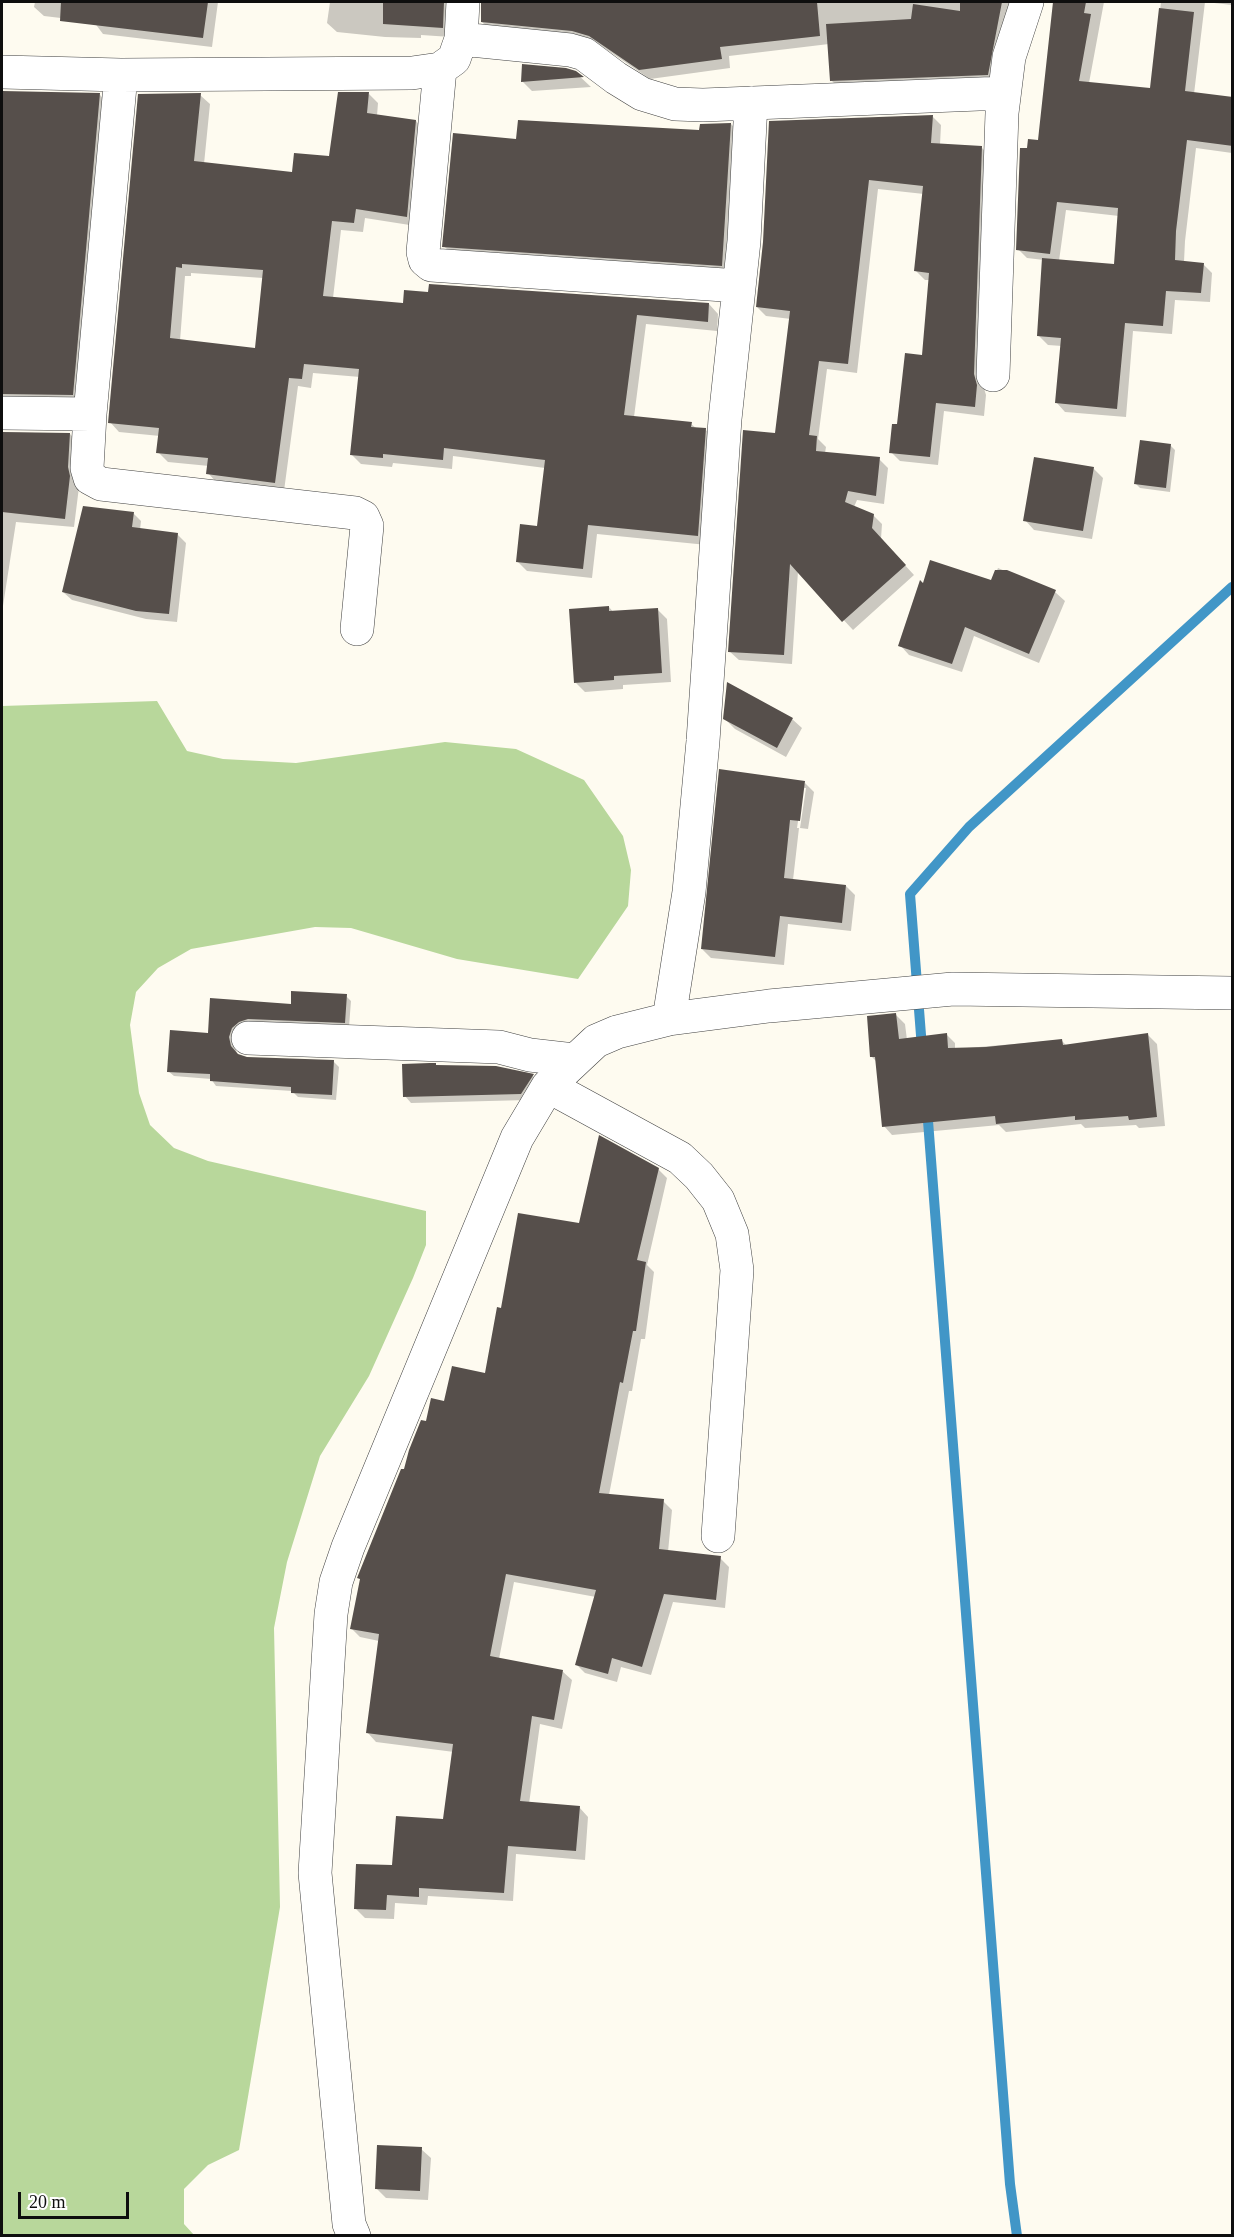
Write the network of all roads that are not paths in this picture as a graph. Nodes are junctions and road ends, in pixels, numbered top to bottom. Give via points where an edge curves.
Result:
1 (463, 2) edge
2 (1027, 2) edge
3 (461, 39) junction
4 (440, 69) junction
5 (2, 72) edge
6 (121, 75) junction
7 (1004, 93) junction
8 (751, 103) junction
9 (739, 286) junction
10 (993, 375) dead end
11 (2, 413) edge
12 (90, 414) junction
13 (357, 629) dead end
14 (1233, 993) edge
15 (669, 1019) junction
16 (248, 1038) dead end
17 (574, 1060) junction
18 (548, 1086) junction
19 (718, 1536) dead end
20 (354, 2235) edge

1 - 3 street
2 - 7 street via 1009,57
3 - 4 street via 454,59
3 - 8 street via 584,54 642,94 675,104
4 - 6 street via 412,73
4 - 9 street via 425,260 432,265
5 - 6 street
6 - 12 street
7 - 8 street
7 - 10 street
8 - 9 street
9 - 15 street via 725,419 689,892
11 - 12 street
12 - 13 street via 87,468 90,478 101,484 355,513 363,518 367,526
14 - 15 street via 953,989
15 - 17 street via 596,1041
16 - 17 street via 499,1047
17 - 18 street
18 - 19 street via 680,1158 717,1200 732,1234 737,1270
18 - 20 street via 518,1138 336,1582 315,1873 349,2224

